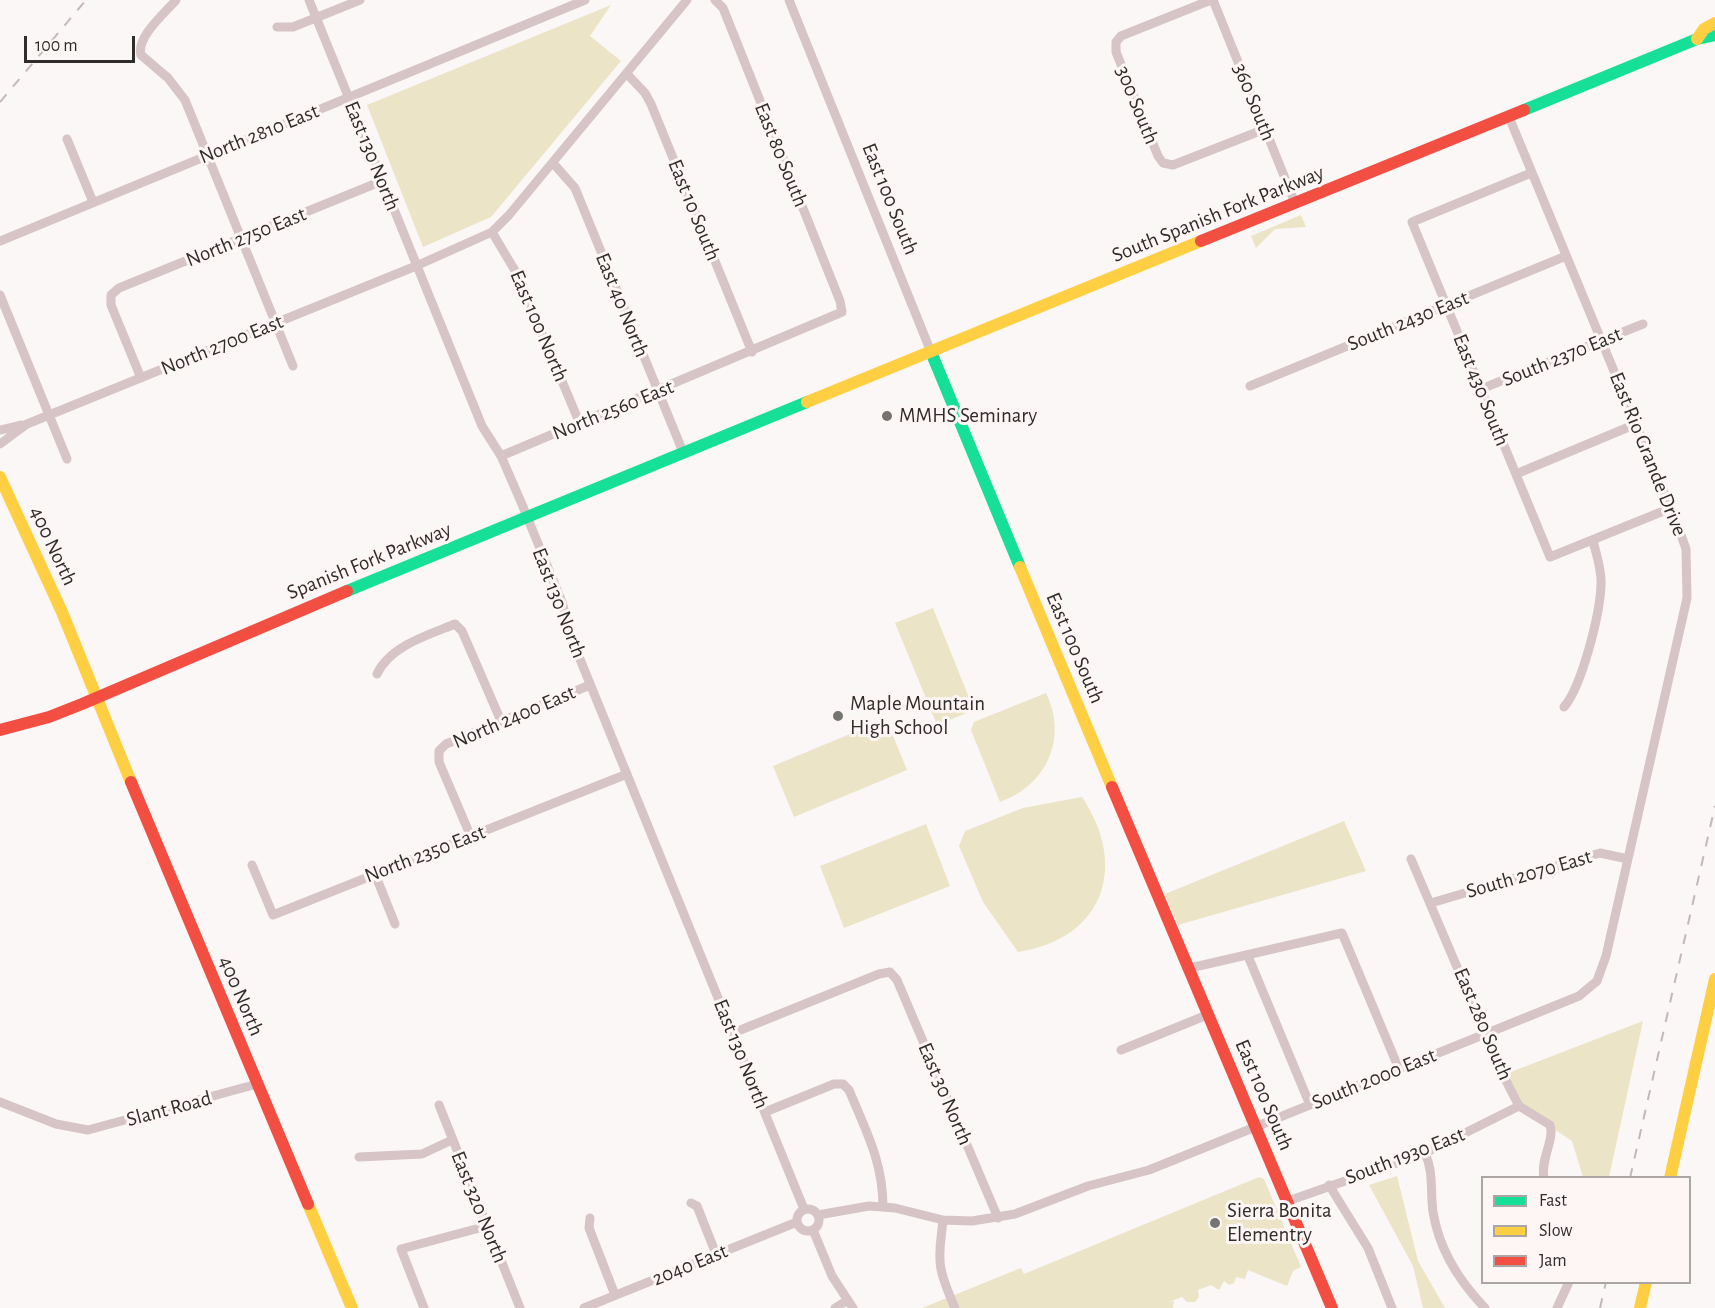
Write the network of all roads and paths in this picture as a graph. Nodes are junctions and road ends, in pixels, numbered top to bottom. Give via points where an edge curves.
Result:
1 (176, 0) edge
2 (309, 0) edge
3 (360, 0) edge
4 (585, 0) edge
5 (687, 0) edge
6 (716, 0) edge
7 (789, 0) edge
8 (1212, 0) edge
9 (316, 18) junction
10 (1715, 23) edge
11 (277, 27) dead end
12 (1715, 35) edge
13 (1697, 39) junction
14 (627, 74) junction
15 (348, 97) junction
16 (1509, 117) junction
17 (1265, 129) junction
18 (67, 139) dead end
19 (207, 156) junction
20 (553, 163) junction
21 (1531, 172) junction
22 (382, 181) junction
23 (93, 202) junction
24 (1295, 203) junction
25 (492, 232) junction
26 (242, 239) junction
27 (0, 241) edge
28 (1566, 256) junction
29 (416, 266) junction
30 (0, 296) edge
31 (1446, 306) junction
32 (842, 312) joint
33 (276, 323) junction
34 (1643, 324) dead end
35 (1602, 340) junction
36 (752, 352) junction
37 (931, 352) junction
38 (293, 366) dead end
39 (141, 378) junction
40 (1250, 386) dead end
41 (1481, 390) junction
42 (658, 392) junction
43 (49, 415) junction
44 (27, 424) junction
45 (580, 424) junction
46 (1636, 424) junction
47 (753, 425) joint
48 (0, 430) edge
49 (0, 444) edge
50 (683, 453) junction
51 (501, 456) junction
52 (67, 459) dead end
53 (1516, 474) junction
54 (0, 477) edge
55 (0, 494) edge
56 (1671, 508) junction
57 (526, 518) junction
58 (1593, 540) junction
59 (377, 674) dead end
60 (590, 685) junction
61 (96, 699) junction
62 (1564, 707) dead end
63 (501, 721) junction
64 (0, 730) edge
65 (627, 774) junction
66 (471, 837) junction
67 (1628, 858) junction
68 (1412, 859) dead end
69 (252, 865) dead end
70 (375, 874) junction
71 (1431, 903) junction
72 (395, 924) dead end
73 (1248, 956) junction
74 (1190, 968) junction
75 (1715, 979) edge
76 (1597, 981) joint
77 (1208, 1015) junction
78 (733, 1033) junction
79 (1486, 1033) junction
80 (1121, 1050) dead end
81 (1399, 1069) junction
82 (257, 1084) junction
83 (0, 1102) edge
84 (1310, 1105) junction
85 (439, 1106) dead end
86 (1519, 1106) junction
87 (765, 1112) junction
88 (1255, 1128) junction
89 (452, 1140) junction
90 (1425, 1152) junction
91 (359, 1157) dead end
92 (1544, 1176) edge
93 (1670, 1176) edge
94 (1329, 1185) junction
95 (1288, 1201) junction
96 (691, 1203) dead end
97 (883, 1207) junction
98 (804, 1209) junction
99 (818, 1215) junction
100 (590, 1218) dead end
101 (998, 1218) junction
102 (943, 1220) junction
103 (797, 1222) junction
104 (487, 1226) junction
105 (813, 1230) junction
106 (717, 1254) junction
107 (1568, 1284) edge
108 (1646, 1284) edge
109 (615, 1295) junction
110 (850, 1304) edge
111 (352, 1308) edge
112 (424, 1308) edge
113 (520, 1308) edge
114 (584, 1308) edge
115 (835, 1308) edge
116 (955, 1308) edge
117 (1332, 1308) edge
118 (1392, 1308) edge
119 (1485, 1308) edge
120 (1557, 1308) edge
121 (1640, 1308) edge

1 - 19 street via 139,50 178,88
2 - 9 street, East 130 North
3 - 9 street
4 - 15 street, North 2810 East
5 - 14 street
6 - 32 street, East 80 South via 723,8
7 - 37 street, East 100 South
8 - 17 street, 360 South
8 - 17 street, 300 South via 1116,42 1116,52 1158,156 1166,164 1176,164
9 - 11 street via 293,27
9 - 15 street, East 130 North
10 - 13 main road, South Spanish Fork Parkway
12 - 13 main road, South Spanish Fork Parkway
13 - 16 main road, South Spanish Fork Parkway
14 - 20 street
14 - 36 street, East 10 South via 651,104
15 - 19 street, North 2810 East
15 - 22 street, East 130 North
16 - 21 street, East Rio Grande Drive
16 - 24 main road, South Spanish Fork Parkway
17 - 24 street, 360 South
18 - 23 street
19 - 23 street, North 2810 East
19 - 26 street
20 - 25 street
20 - 42 street, East 40 North via 575,188
21 - 28 street, East Rio Grande Drive
21 - 31 street, East 430 South via 1412,222
22 - 26 street, North 2750 East
22 - 29 street, East 130 North
23 - 27 street, North 2810 East
24 - 37 main road, South Spanish Fork Parkway
25 - 29 street, North 2700 East
25 - 45 street, East 100 North via 517,274
26 - 33 street
26 - 39 street, North 2750 East via 119,288 111,295 111,305
28 - 31 street, South 2430 East
28 - 35 street, East Rio Grande Drive
29 - 33 street, North 2700 East
29 - 51 street, East 130 North via 482,426
30 - 43 street
31 - 40 street, South 2430 East
31 - 41 street, East 430 South
32 - 36 street, North 2560 East
33 - 38 street
33 - 39 street, North 2700 East
34 - 35 street, South 2370 East
35 - 41 street, South 2370 East
35 - 46 street, East Rio Grande Drive
36 - 42 street, North 2560 East
37 - 47 main road, South Spanish Fork Parkway
37 - 74 main road, East 100 South
39 - 43 street, North 2700 East
41 - 53 street, East 430 South
42 - 45 street, North 2560 East
42 - 50 street, East 40 North
43 - 44 street, North 2700 East
43 - 52 street
44 - 48 street, North 2700 East
44 - 49 street, North 2700 East
45 - 51 street, North 2560 East
46 - 53 street
46 - 56 street, East Rio Grande Drive
47 - 50 main road, Spanish Fork Parkway
50 - 57 main road, Spanish Fork Parkway
51 - 57 street, East 130 North
53 - 58 street, East 430 South via 1550,557
54 - 61 main road, 400 North via 54,592
55 - 61 main road, 400 North via 85,683
56 - 58 street
56 - 67 street, East Rio Grande Drive via 1686,549 1687,597
57 - 60 street, East 130 North via 562,602
57 - 61 main road, Spanish Fork Parkway
58 - 62 street via 1601,587 1578,686
59 - 63 street via 382,663 413,641 455,624 462,631
60 - 63 street, North 2400 East
60 - 65 street, East 130 North
61 - 64 main road, Spanish Fork Parkway
61 - 82 main road, 400 North
63 - 66 street, North 2400 East via 446,744 439,751 439,762
65 - 66 street, North 2350 East
65 - 78 street, East 130 North
66 - 70 street, North 2350 East
67 - 71 street, South 2070 East via 1600,853
67 - 76 street, East Rio Grande Drive
68 - 71 street, East 280 South
69 - 70 street, North 2350 East via 273,915
70 - 72 street
71 - 79 street, East 280 South
73 - 74 street
73 - 81 street via 1342,933
73 - 84 street
74 - 77 main road, East 100 South
75 - 93 main road
76 - 79 street, South 2000 East via 1579,996
77 - 80 street
77 - 88 main road, East 100 South
78 - 87 street, East 130 North
78 - 101 street, East 30 North via 890,972 897,980
79 - 81 street, South 2000 East
79 - 86 street, East 280 South
81 - 84 street, South 2000 East
82 - 83 street, Slant Road via 113,1124 81,1129 56,1124
82 - 111 main road, 400 North
84 - 88 street, South 2000 East
85 - 89 street, East 320 North
86 - 90 street, South 1930 East
86 - 92 street, East 280 South via 1550,1125 1552,1131 1542,1163
87 - 97 street via 834,1084 843,1084 878,1159
87 - 98 street, East 130 North
88 - 95 main road, East 100 South
88 - 101 street, South 2000 East via 1149,1170
89 - 91 street via 422,1154
89 - 104 street, East 320 North
90 - 94 street, South 1930 East
90 - 119 street via 1433,1178 1433,1210 1444,1248 1462,1281
94 - 95 street, South 1930 East
94 - 118 street via 1368,1248
95 - 117 main road, East 100 South
96 - 106 street via 696,1206
97 - 99 street, South 2000 East
97 - 102 street, South 2000 East
98 - 99 street via 814,1210
98 - 103 street
99 - 105 street via 819,1222
100 - 109 street via 589,1228
101 - 102 street, South 2000 East
102 - 116 street via 938,1261
103 - 105 street via 803,1230
103 - 106 street, 2040 East
104 - 112 street via 401,1249
104 - 113 street, East 320 North
105 - 110 street via 832,1276
106 - 109 street, 2040 East
107 - 120 street
108 - 121 main road
109 - 114 street, 2040 East
110 - 115 street

